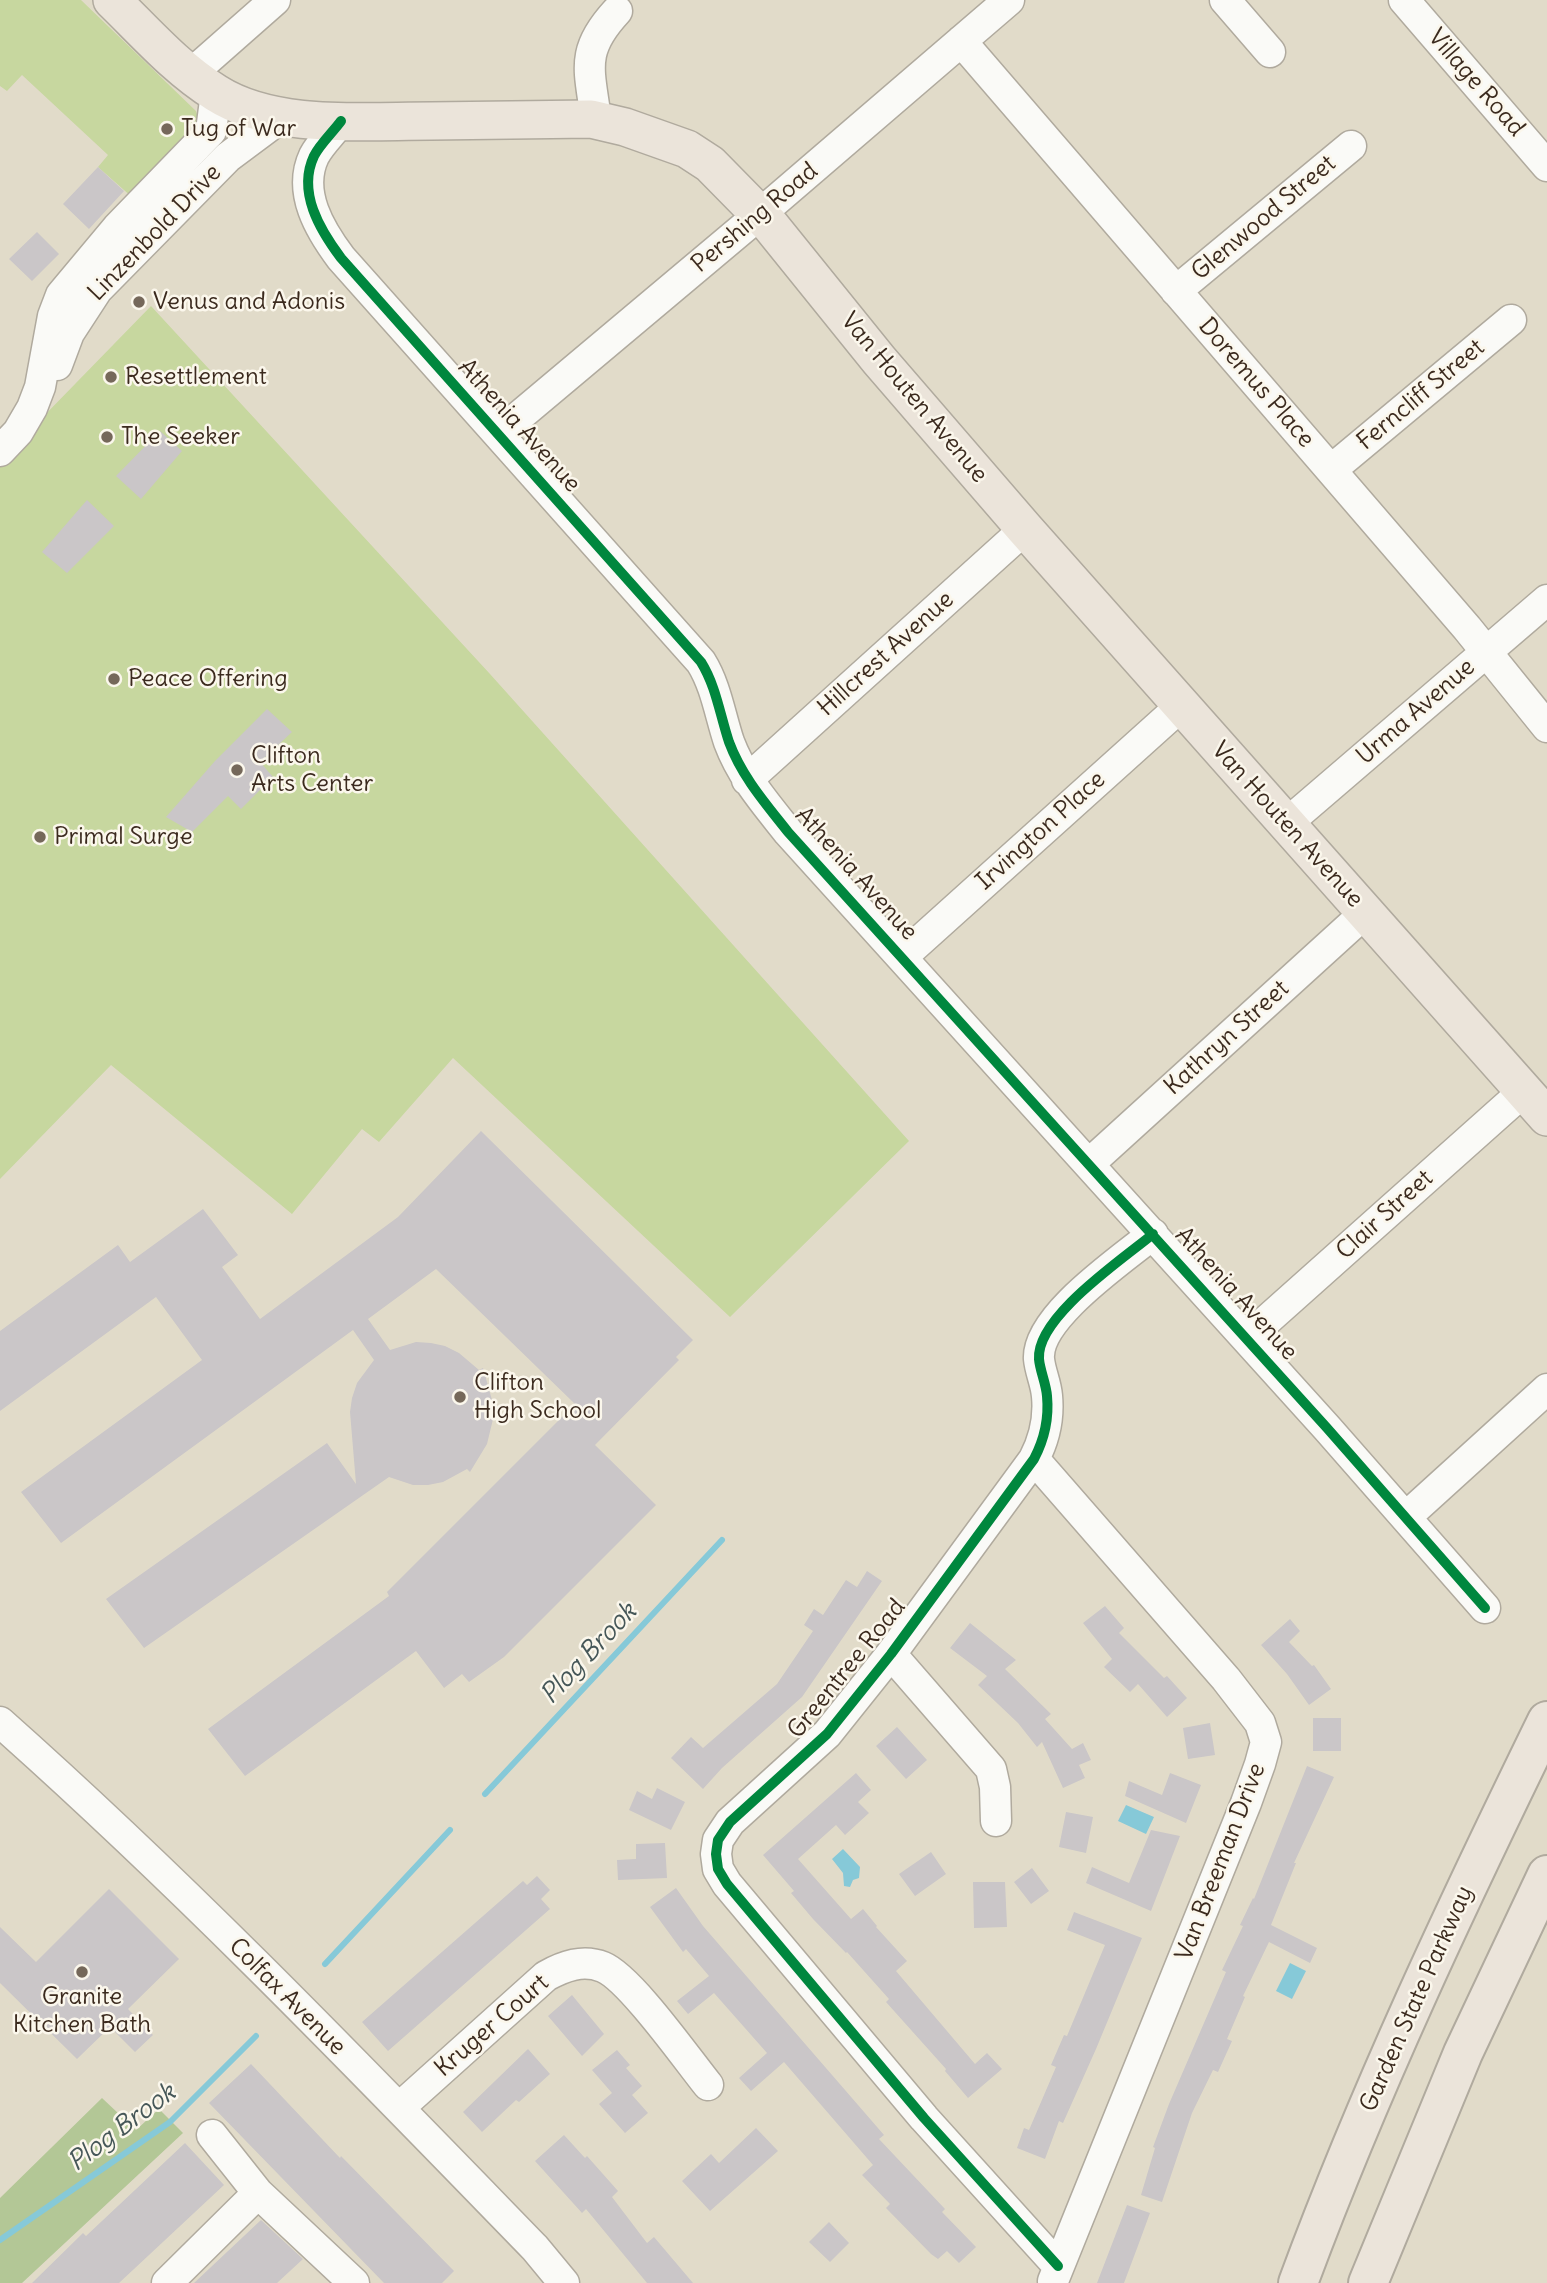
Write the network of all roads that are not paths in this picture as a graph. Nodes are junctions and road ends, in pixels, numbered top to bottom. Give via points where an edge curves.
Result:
1 (112, 0) edge
2 (275, 0) edge
3 (1009, 0) edge
4 (1225, 0) edge
5 (1404, 0) edge
6 (617, 11) dead end
7 (961, 41) junction
8 (1270, 52) dead end
9 (203, 83) junction
10 (283, 116) junction
11 (596, 120) junction
12 (341, 121) junction
13 (1351, 146) dead end
14 (1547, 166) edge
15 (760, 214) junction
16 (1177, 291) junction
17 (1511, 320) dead end
18 (33, 408) junction
19 (498, 433) junction
20 (0, 451) edge
21 (1331, 470) junction
22 (1025, 529) junction
23 (1547, 600) edge
24 (1486, 652) junction
25 (1181, 706) junction
26 (1547, 727) edge
27 (747, 780) junction
28 (1286, 824) junction
29 (1365, 913) junction
30 (902, 957) junction
31 (1535, 1104) edge
32 (1090, 1163) junction
33 (1153, 1234) junction
34 (1247, 1338) junction
35 (1547, 1389) edge
36 (1034, 1459) junction
37 (1406, 1517) junction
38 (1485, 1608) dead end
39 (891, 1654) junction
40 (1547, 1721) edge
41 (0, 1722) edge
42 (996, 1821) dead end
43 (1547, 1875) edge
44 (708, 2085) dead end
45 (399, 2108) junction
46 (212, 2135) dead end
47 (258, 2193) junction
48 (1055, 2274) edge
49 (167, 2283) edge
50 (354, 2283) edge
51 (564, 2283) edge
52 (1298, 2283) edge
53 (1368, 2283) edge

1 - 9 main road, Van Houten Avenue
2 - 9 street
3 - 7 street, Pershing Road
4 - 8 street
5 - 14 street, Village Road
6 - 11 street via 601,27 589,62
7 - 15 street, Pershing Road
7 - 16 street, Doremus Place
9 - 10 main road, Van Houten Avenue via 244,107
9 - 18 street, Linzenbold Drive via 211,131 117,228 61,295
10 - 12 main road, Van Houten Avenue
10 - 18 street, Linzenbold Drive via 228,157 97,290 69,333
11 - 12 main road, Van Houten Avenue
11 - 15 main road, Van Houten Avenue via 687,149 710,164
12 - 19 street, Athenia Avenue via 315,154 307,180 315,217 325,237
13 - 16 street, Glenwood Street
15 - 19 street, Pershing Road
15 - 22 main road, Van Houten Avenue
16 - 21 street, Doremus Place
17 - 21 street, Ferncliff Street
18 - 20 street, Linzenbold Drive
19 - 27 street, Athenia Avenue via 701,662
21 - 24 street, Doremus Place
22 - 25 main road, Van Houten Avenue
22 - 27 street, Hillcrest Avenue
23 - 24 street, Urma Avenue
24 - 26 street, Doremus Place
24 - 28 street, Urma Avenue
25 - 28 main road, Van Houten Avenue
25 - 30 street, Irvington Place
27 - 30 street, Athenia Avenue
28 - 29 main road, Van Houten Avenue
29 - 31 main road, Van Houten Avenue
29 - 32 street, Kathryn Street
30 - 32 street, Athenia Avenue
31 - 34 street, Clair Street
32 - 33 street, Athenia Avenue
33 - 34 street, Athenia Avenue
33 - 36 street, Greentree Road via 1068,1304 1041,1342 1047,1410 1042,1444
34 - 37 street, Athenia Avenue
35 - 37 street
36 - 39 street, Greentree Road
36 - 48 street, Van Breeman Drive via 1227,1679 1260,1723 1266,1742 1246,1803
37 - 38 street, Athenia Avenue
39 - 42 street via 990,1769
39 - 48 street, Greentree Road via 827,1734 730,1822 718,1840 718,1869
40 - 52 highway, Garden State Parkway via 1392,2049
41 - 45 street, Colfax Avenue via 93,1806
43 - 53 highway via 1464,2053
44 - 45 street, Kruger Court via 623,1981 601,1966 576,1964 546,1976
45 - 51 street, Colfax Avenue
46 - 47 street
47 - 49 street
47 - 50 street

